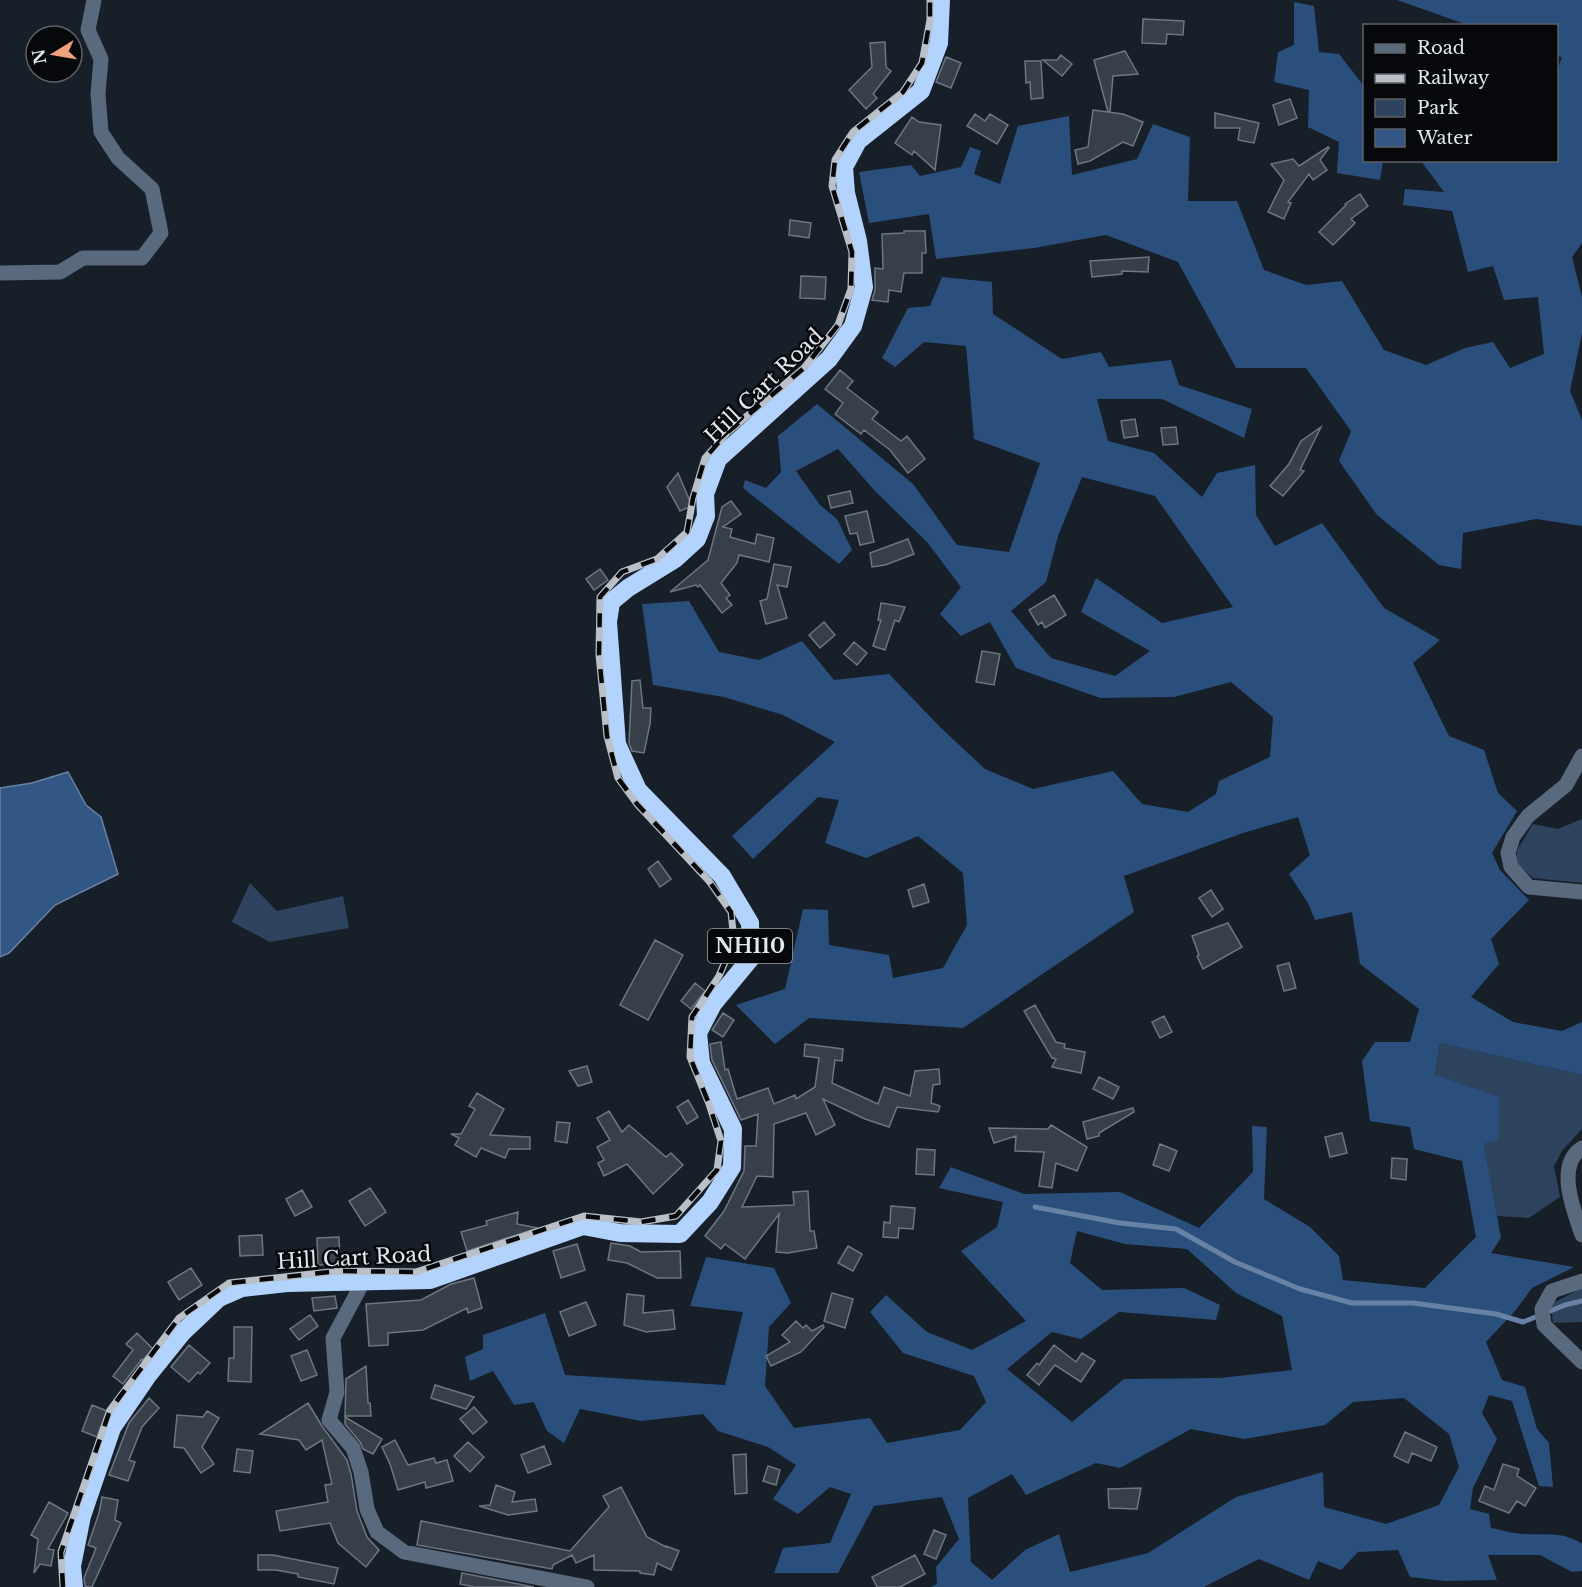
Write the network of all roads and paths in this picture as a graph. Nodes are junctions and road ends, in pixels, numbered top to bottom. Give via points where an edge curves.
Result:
1 (94, 0) edge
2 (941, 0) edge
3 (0, 273) edge
4 (1582, 756) edge
5 (1582, 892) edge
6 (1582, 1148) edge
7 (1582, 1235) edge
8 (1582, 1281) edge
9 (363, 1282) junction
10 (1582, 1362) edge
11 (74, 1587) edge
12 (586, 1587) edge

1 - 3 street via 88,30 101,59 101,132 118,158 152,189 161,233 142,258 83,258 60,272
2 - 9 highway, Hill Cart Road / NH110 via 939,43 921,91 858,141 844,167 864,287 853,326 822,366 718,459 705,494 706,516 698,539 611,602 608,622 617,744 638,790 723,876 750,923 751,958 713,1004 698,1034 701,1063 733,1129 732,1167 710,1202 680,1234 620,1233 583,1226 430,1280
4 - 5 street via 1566,785 1528,816 1508,853 1510,867 1529,887
6 - 7 street via 1575,1152 1568,1168 1570,1196
8 - 10 street via 1552,1291 1543,1317
9 - 11 highway, Hill Cart Road / NH110 via 242,1288 219,1298 182,1333 112,1428 82,1516 72,1566
9 - 12 street via 333,1338 337,1392 329,1420 352,1448 361,1472 367,1509 377,1532 404,1552

